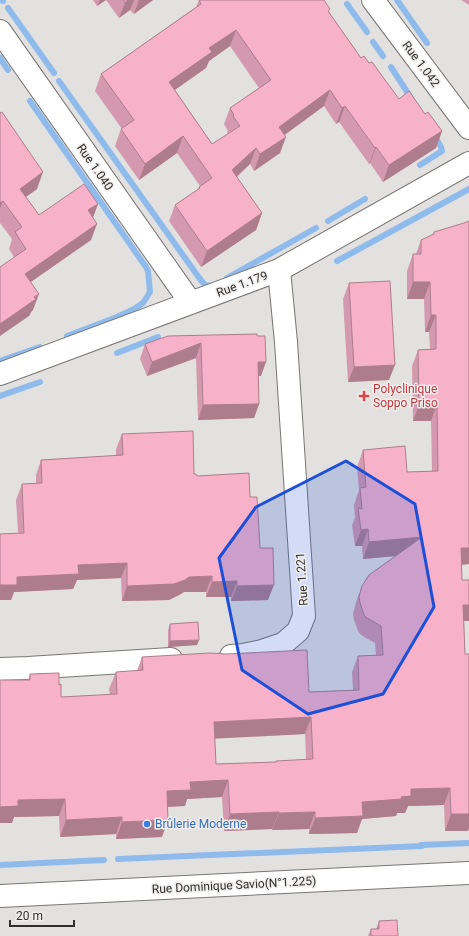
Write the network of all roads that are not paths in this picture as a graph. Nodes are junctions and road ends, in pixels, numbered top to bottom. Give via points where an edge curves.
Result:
1 (373, 0) edge
2 (0, 30) edge
3 (469, 128) edge
4 (469, 163) edge
5 (279, 270) junction
6 (190, 302) junction
7 (0, 374) edge
8 (211, 657) edge
9 (187, 658) edge
10 (0, 669) edge
11 (469, 874) edge
12 (0, 896) edge

1 - 3 street, Rue 1.042
2 - 6 street, Rue 1.040
4 - 5 street, Rue 1.179
5 - 6 street, Rue 1.179
5 - 8 street, Rue 1.221 via 304,616 298,631 283,644 256,653
6 - 7 street, Rue 1.179
9 - 10 street
11 - 12 street, Rue Dominique Savio(N°1.225)

